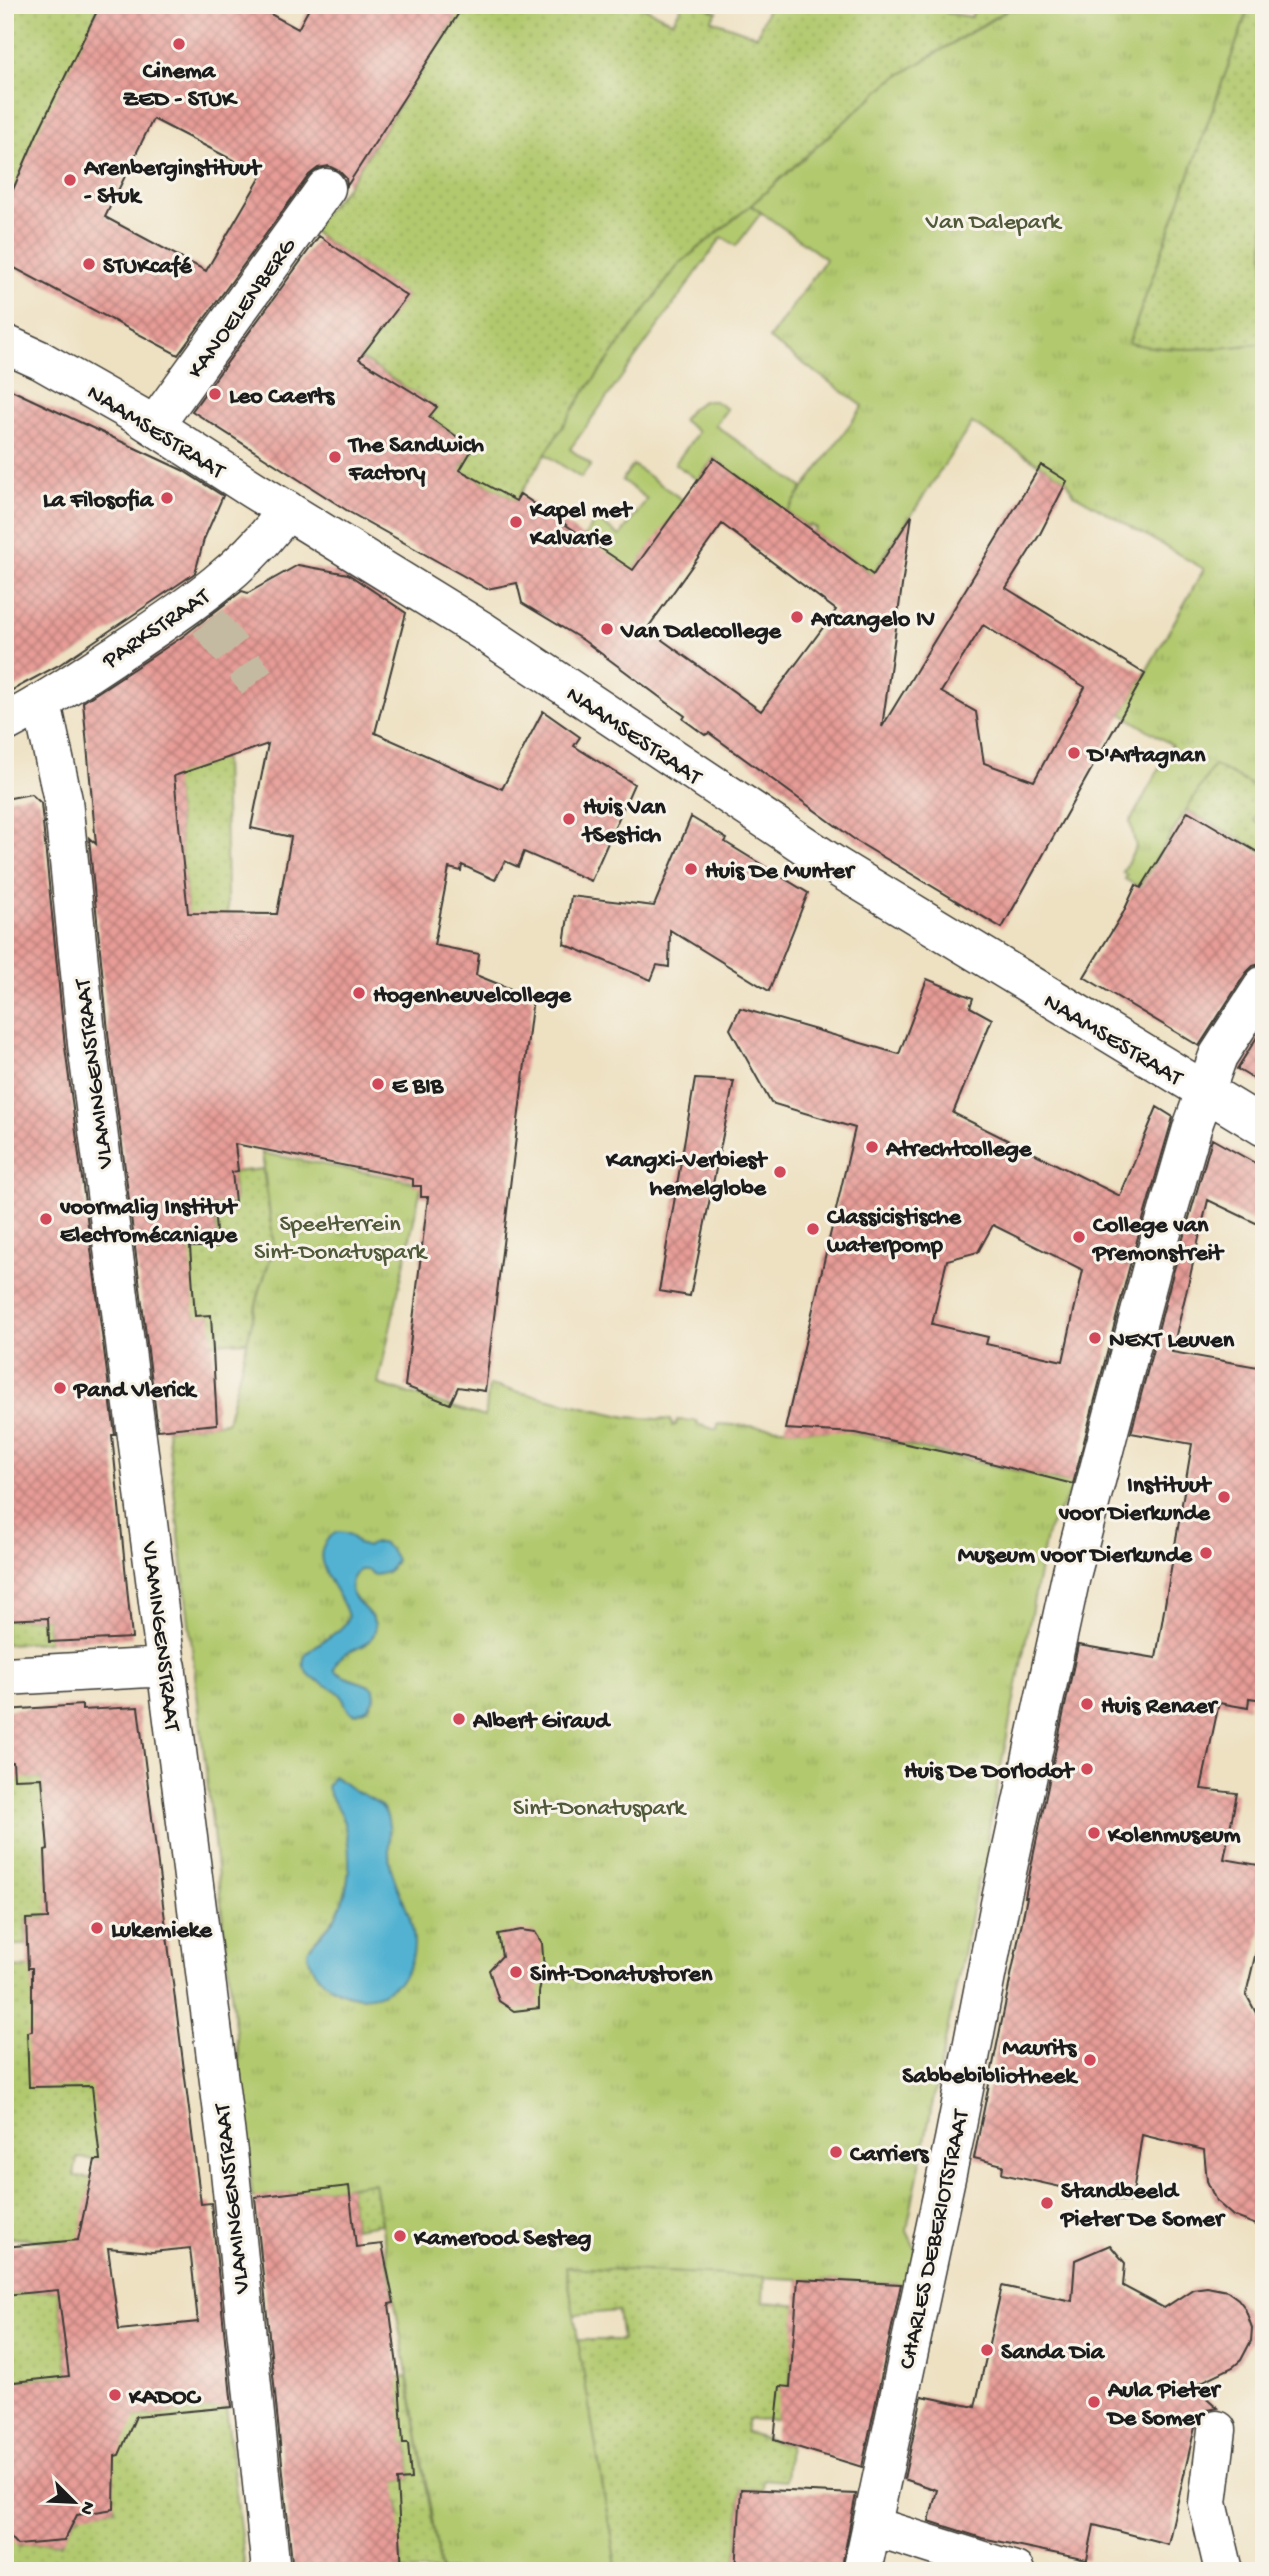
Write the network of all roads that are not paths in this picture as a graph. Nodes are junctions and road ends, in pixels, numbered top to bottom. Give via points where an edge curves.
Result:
1 (326, 188) dead end
2 (5, 344) edge
3 (154, 426) junction
4 (287, 510) junction
5 (42, 704) junction
6 (5, 723) edge
7 (1264, 985) edge
8 (1204, 1093) junction
9 (1264, 1127) edge
10 (167, 1667) junction
11 (5, 1676) edge
12 (1217, 2430) dead end
13 (872, 2526) junction
14 (271, 2571) edge
15 (862, 2571) edge
16 (1015, 2571) edge
17 (1224, 2571) edge

1 - 3 street, KANOELENBERG
2 - 3 street, NAAMSESTRAAT
3 - 4 street, NAAMSESTRAAT
4 - 5 street, PARKSTRAAT via 272,533 213,588 201,612
4 - 8 street, NAAMSESTRAAT via 484,632 837,867
5 - 6 street, PARKSTRAAT
5 - 10 street, VLAMINGENSTRAAT via 63,800 89,1057
7 - 8 street, CHARLES DEBERIOTSTRAAT via 1218,1056
8 - 9 street, NAAMSESTRAAT
8 - 13 street, CHARLES DEBERIOTSTRAAT via 1152,1267 1072,1576
10 - 11 street
10 - 14 street, VLAMINGENSTRAAT via 228,2152
12 - 17 street via 1208,2504
13 - 15 street, CHARLES DEBERIOTSTRAAT
13 - 16 street

